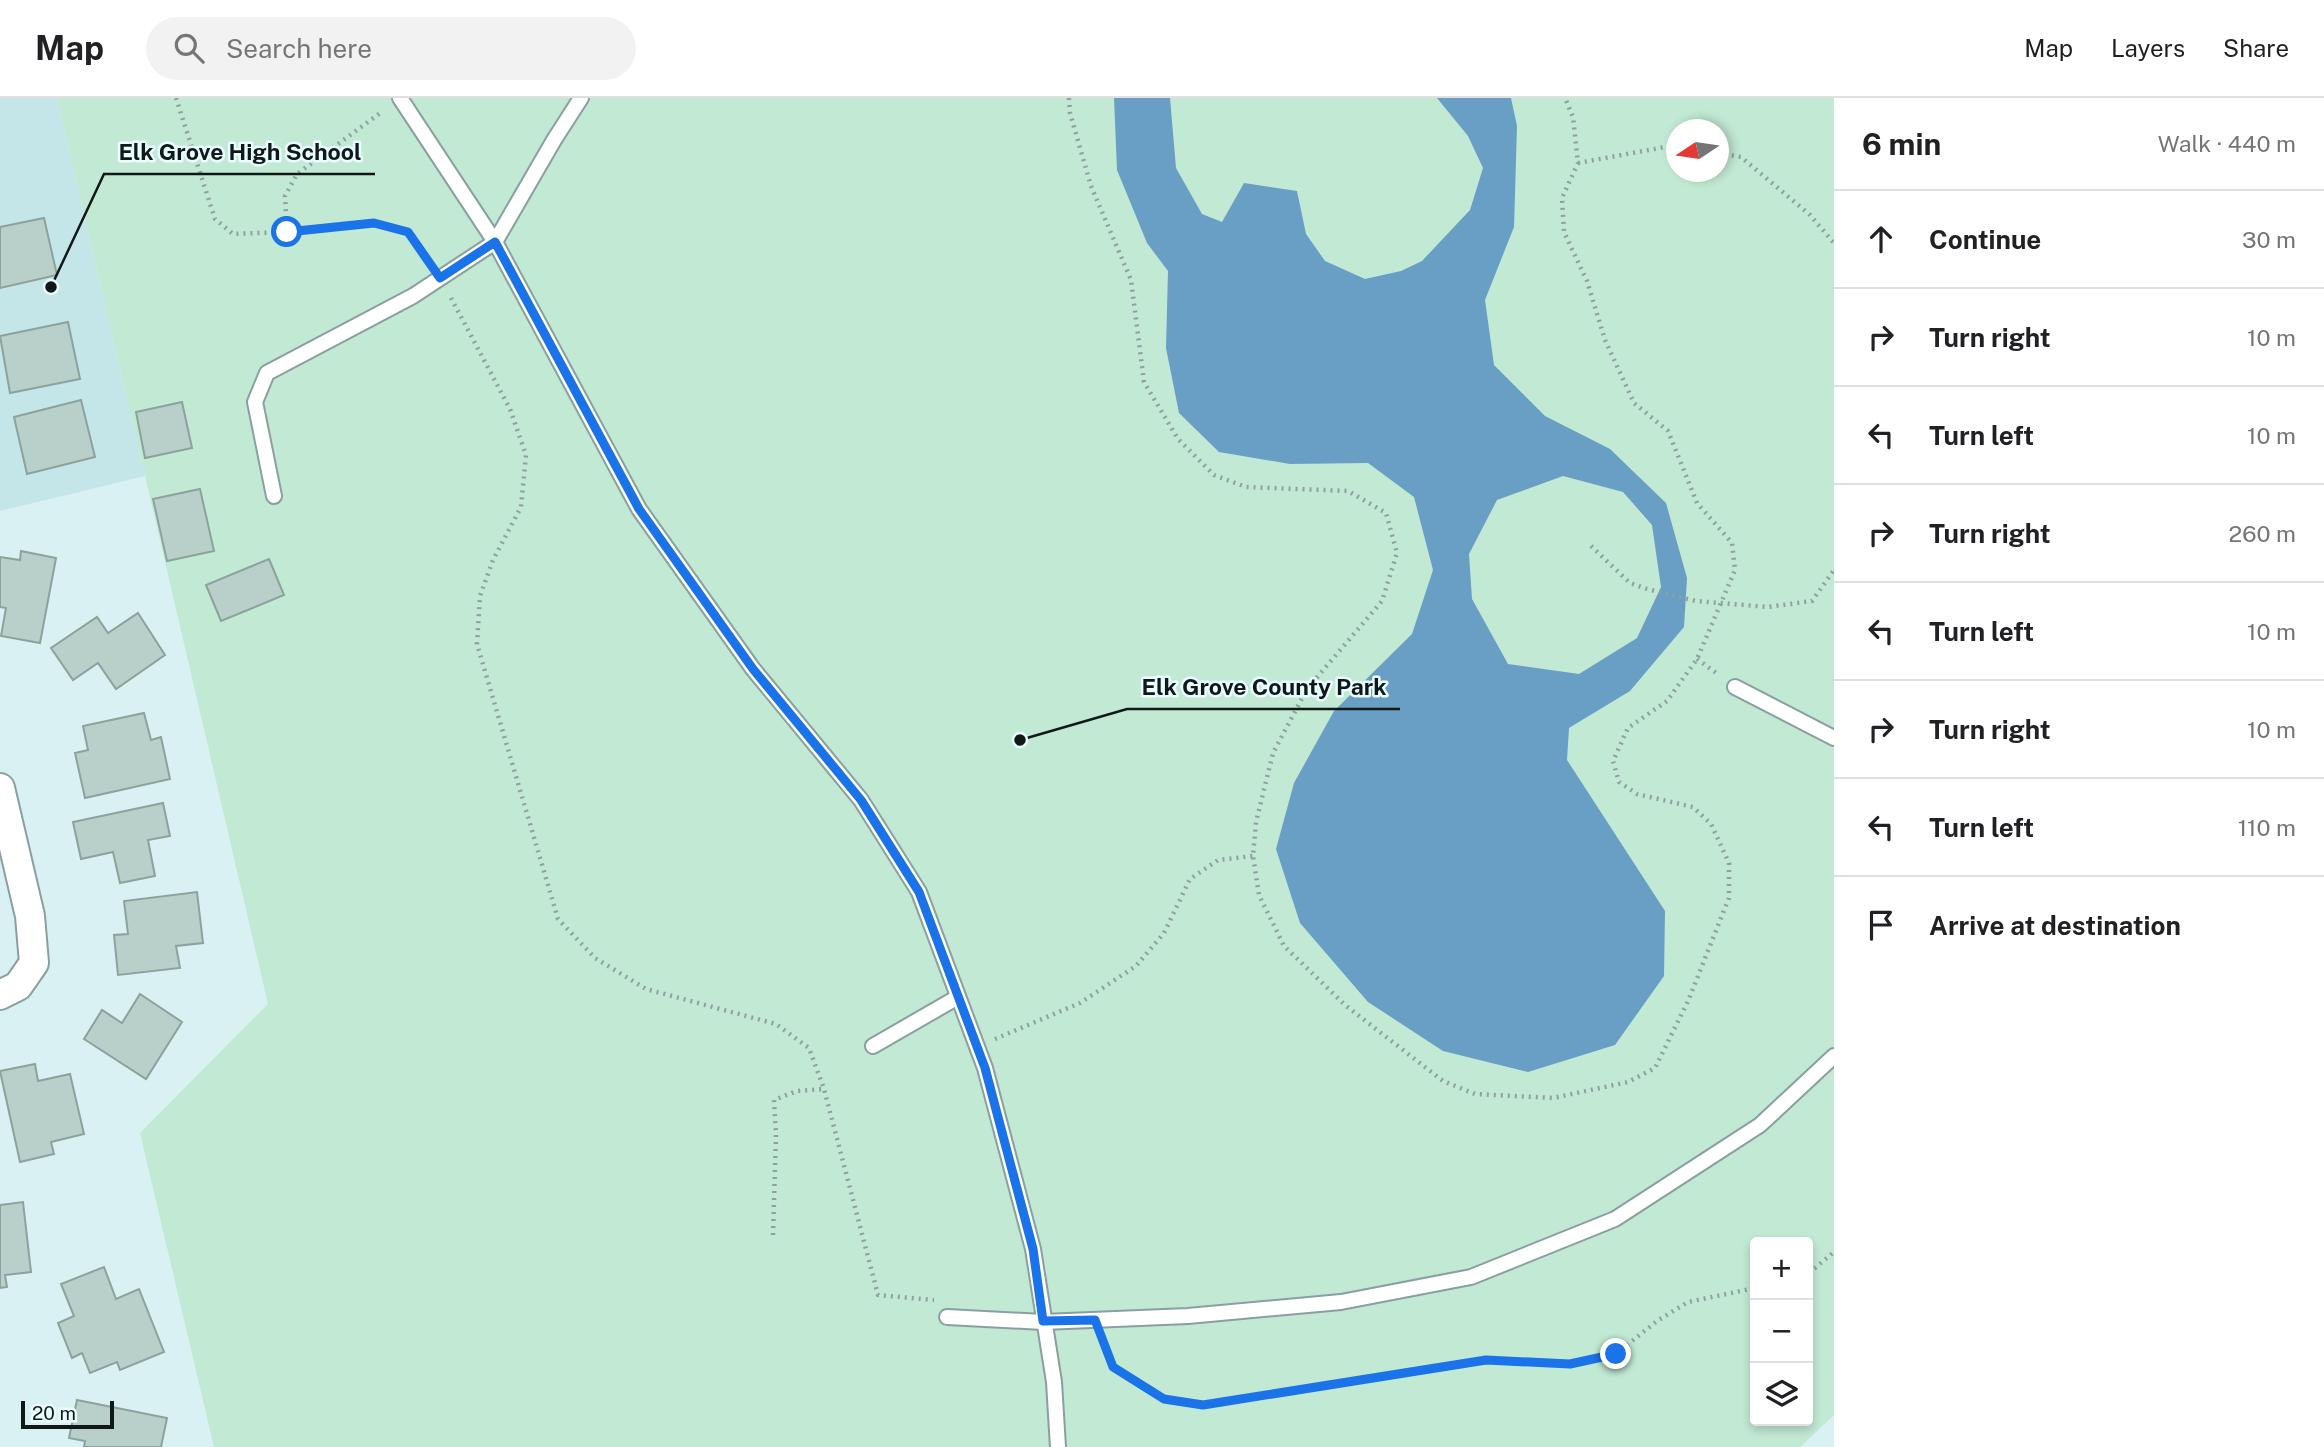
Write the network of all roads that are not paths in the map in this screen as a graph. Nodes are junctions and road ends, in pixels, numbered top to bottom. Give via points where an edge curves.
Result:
1 (400, 98) edge
2 (581, 98) edge
3 (495, 242) junction
4 (274, 496) dead end
5 (1735, 687) dead end
6 (1834, 738) edge
7 (0, 788) edge
8 (0, 995) edge
9 (958, 997) junction
10 (873, 1046) dead end
11 (1834, 1056) edge
12 (947, 1317) dead end
13 (1043, 1321) junction
14 (1058, 1447) edge

1 - 3 lane
2 - 3 lane
3 - 4 lane via 413,296 267,373 255,402
3 - 9 lane via 639,509 753,669 861,800 919,892
5 - 6 lane
7 - 8 street via 30,916 34,963 18,986
9 - 10 lane
9 - 13 lane via 985,1068 1033,1249
11 - 13 lane via 1760,1125 1615,1219 1471,1277 1341,1302 1188,1316
12 - 13 lane
13 - 14 lane via 1054,1382

